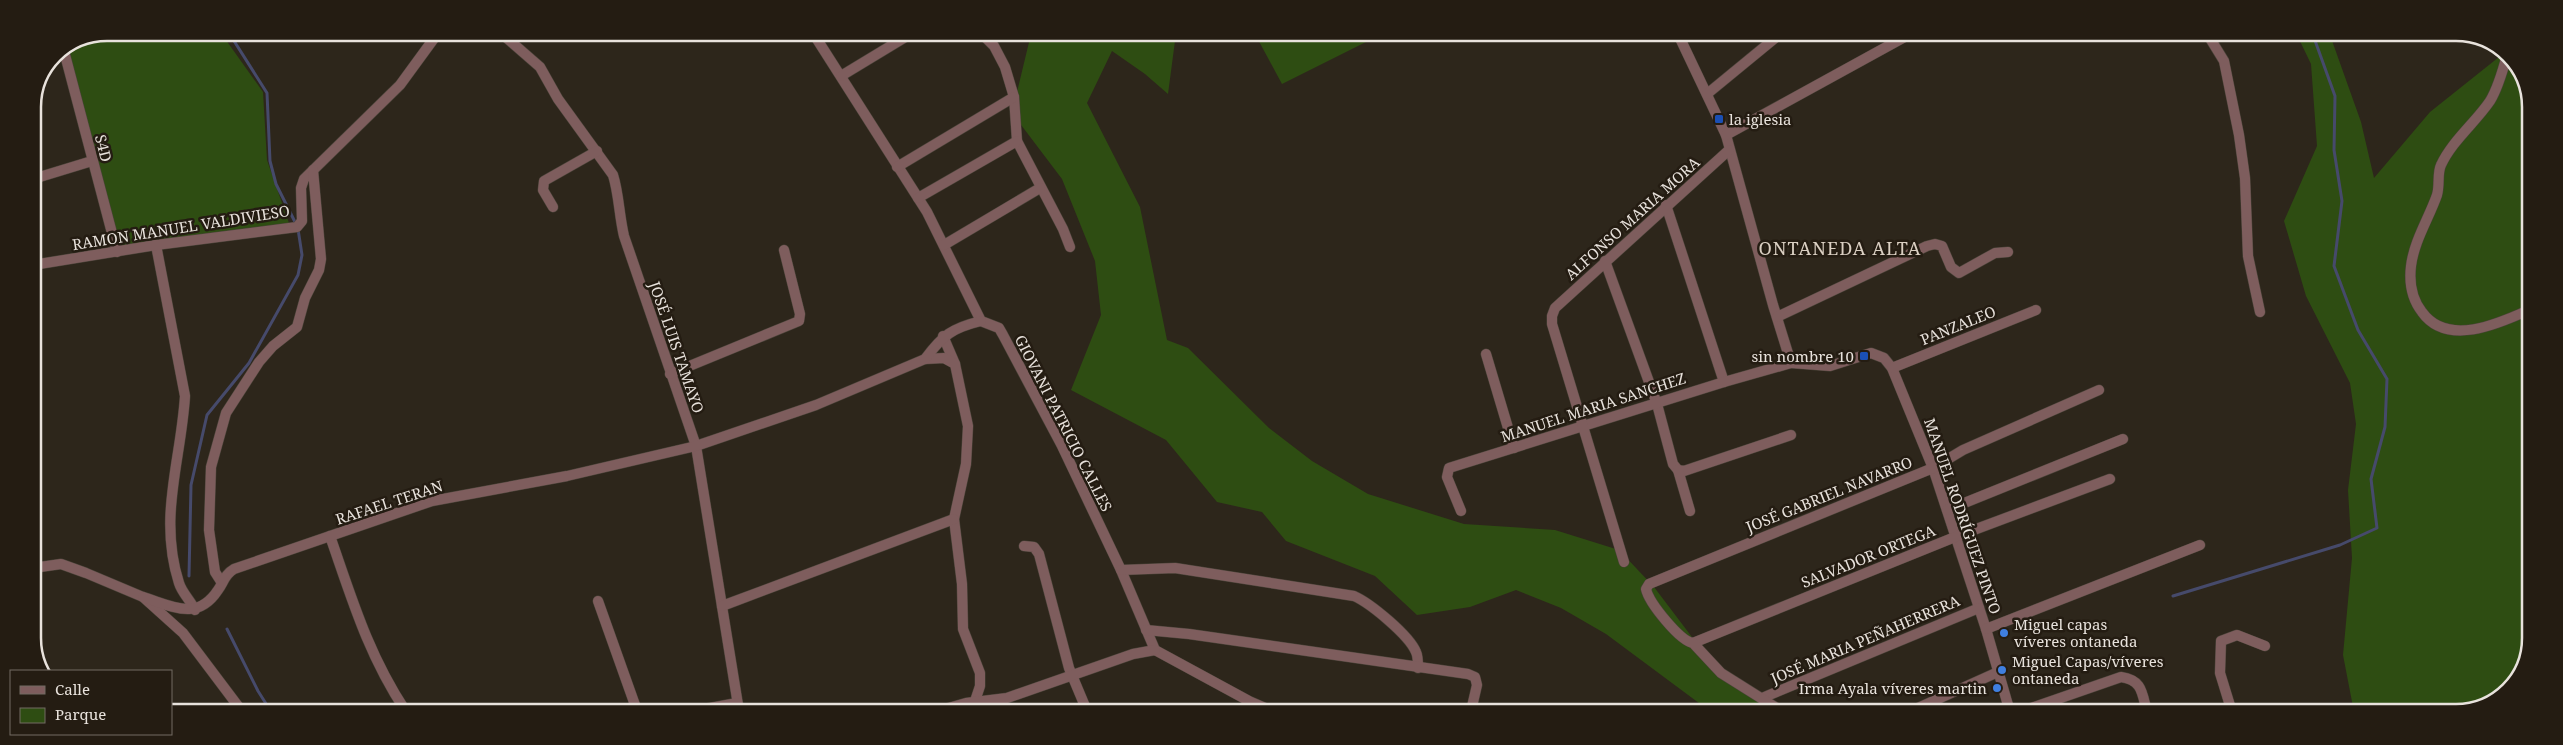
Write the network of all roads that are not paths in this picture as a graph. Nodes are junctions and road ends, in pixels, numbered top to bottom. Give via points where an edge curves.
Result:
1 (432, 41) edge
2 (510, 41) edge
3 (818, 41) edge
4 (899, 41) edge
5 (987, 41) edge
6 (1681, 41) edge
7 (1771, 41) edge
8 (1897, 41) edge
9 (2212, 41) edge
10 (66, 57) edge
11 (2505, 64) edge
12 (841, 76) junction
13 (1707, 94) junction
14 (1014, 97) junction
15 (1726, 135) junction
16 (1017, 141) junction
17 (1729, 150) junction
18 (597, 151) junction
19 (92, 161) junction
20 (897, 167) junction
21 (313, 170) junction
22 (41, 176) edge
23 (1040, 188) junction
24 (918, 198) junction
25 (1666, 206) junction
26 (553, 208) dead end
27 (156, 245) junction
28 (944, 245) junction
29 (1070, 247) dead end
30 (784, 250) dead end
31 (117, 252) junction
32 (2008, 252) dead end
33 (1605, 261) junction
34 (41, 265) edge
35 (2036, 310) dead end
36 (2260, 312) dead end
37 (2522, 313) edge
38 (1777, 317) junction
39 (981, 320) junction
40 (943, 336) junction
41 (1486, 354) dead end
42 (925, 359) junction
43 (955, 364) junction
44 (1791, 364) junction
45 (1892, 368) junction
46 (670, 374) junction
47 (1724, 382) junction
48 (2099, 390) dead end
49 (1657, 404) junction
50 (1582, 428) junction
51 (1791, 435) dead end
52 (2123, 439) dead end
53 (696, 446) junction
54 (1514, 448) junction
55 (1933, 468) junction
56 (1680, 470) junction
57 (2110, 479) dead end
58 (1690, 510) dead end
59 (1947, 510) junction
60 (1461, 511) dead end
61 (954, 519) junction
62 (330, 536) junction
63 (1955, 537) junction
64 (2200, 545) dead end
65 (1024, 546) dead end
66 (1624, 562) dead end
67 (41, 567) edge
68 (1121, 570) junction
69 (222, 583) junction
70 (143, 597) junction
71 (598, 600) dead end
72 (722, 606) junction
73 (1979, 608) junction
74 (195, 610) junction
75 (1986, 629) junction
76 (1146, 630) junction
77 (1693, 643) junction
78 (2264, 646) dead end
79 (1155, 650) junction
80 (1418, 668) junction
81 (1998, 672) junction
82 (1072, 674) junction
83 (1762, 698) junction
84 (975, 701) junction
85 (236, 704) edge
86 (401, 704) edge
87 (635, 704) edge
88 (738, 704) edge
89 (964, 704) edge
90 (1084, 704) edge
91 (1255, 704) edge
92 (1472, 704) edge
93 (1771, 704) edge
94 (1927, 704) edge
95 (2008, 704) edge
96 (2043, 704) edge
97 (2145, 704) edge
98 (2230, 704) edge

1 - 21 street, RAMON MANUEL VALDIVIESO via 400,84
2 - 18 street, JOSÉ LUIS TAMAYO via 540,67 558,99
3 - 12 street
4 - 12 street
5 - 14 street via 1004,67
6 - 13 street
7 - 13 street
8 - 15 street
9 - 36 street via 2224,61 2238,135 2245,178 2248,256
10 - 19 street, S4D
11 - 37 street via 2490,101 2441,166 2438,193 2411,264 2410,289 2428,320 2452,331 2491,325
12 - 20 street
13 - 15 street
14 - 16 street
14 - 20 street
15 - 17 street
16 - 23 street
16 - 24 street
17 - 25 street, ALFONSO MARIA MORA
17 - 38 street
18 - 26 street via 544,181 543,190
18 - 46 street, JOSÉ LUIS TAMAYO via 613,175 624,236
19 - 22 street
19 - 31 street, S4D
20 - 24 street
21 - 27 street, RAMON MANUEL VALDIVIESO via 302,183 302,221 297,227
21 - 69 street via 321,259 319,270 305,298 297,326 259,362 226,413 210,467 209,530 215,572
23 - 28 street
23 - 29 street
24 - 28 street
25 - 33 street, ALFONSO MARIA MORA
25 - 47 street
27 - 31 street, RAMON MANUEL VALDIVIESO
27 - 74 street via 185,396 170,507 171,548 180,585
28 - 39 street
30 - 46 street via 799,321
31 - 34 street, RAMON MANUEL VALDIVIESO
32 - 38 street via 1996,253 1959,273 1951,267 1942,246 1927,246
33 - 49 street
33 - 50 street, ALFONSO MARIA MORA via 1556,308 1552,316
35 - 45 street, PANZALEO
38 - 44 street
39 - 40 street via 965,324
39 - 68 street, GIOVANI PATRICIO CALLES via 999,328 1003,335 1062,446
40 - 42 street
40 - 43 street
41 - 54 street
42 - 43 street via 944,358
42 - 53 street, RAFAEL TERAN via 816,405
43 - 61 street via 968,426 966,464
44 - 45 street via 1830,366 1871,353 1884,358
44 - 47 street, MANUEL MARIA SANCHEZ
45 - 55 street, MANUEL RODRÍGUEZ PINTO
46 - 53 street, JOSÉ LUIS TAMAYO
47 - 49 street, MANUEL MARIA SANCHEZ
48 - 55 street, JOSÉ GABRIEL NAVARRO via 1963,450
49 - 50 street, MANUEL MARIA SANCHEZ
49 - 56 street via 1673,464
50 - 54 street, MANUEL MARIA SANCHEZ
50 - 66 street
51 - 56 street
52 - 59 street
53 - 62 street, RAFAEL TERAN via 567,476 432,501
53 - 72 street, JOSÉ LUIS TAMAYO
54 - 60 street, MANUEL MARIA SANCHEZ via 1448,470 1446,477
55 - 59 street, MANUEL RODRÍGUEZ PINTO
55 - 77 street, JOSÉ GABRIEL NAVARRO via 1649,584 1647,593 1662,614 1679,635
56 - 58 street
57 - 63 street, SALVADOR ORTEGA
59 - 63 street, MANUEL RODRÍGUEZ PINTO
61 - 72 street
61 - 84 street via 962,584 963,629 980,673
62 - 69 street, RAFAEL TERAN via 234,569 228,572
62 - 86 street via 371,651
63 - 73 street, MANUEL RODRÍGUEZ PINTO
63 - 77 street, SALVADOR ORTEGA
64 - 75 street
65 - 82 street via 1034,547 1039,554
67 - 70 street via 61,564
68 - 76 street, GIOVANI PATRICIO CALLES
68 - 80 street via 1175,568 1354,596 1370,605 1406,638 1416,652
69 - 74 street, RAFAEL TERAN via 207,605
70 - 74 street via 183,610
70 - 85 street via 183,633
71 - 87 street
72 - 88 street, JOSÉ LUIS TAMAYO
73 - 75 street, MANUEL RODRÍGUEZ PINTO
73 - 83 street, JOSÉ MARIA PEÑAHERRERA
75 - 81 street, MANUEL RODRÍGUEZ PINTO
76 - 79 street, GIOVANI PATRICIO CALLES
76 - 80 street
77 - 83 street via 1722,673
78 - 98 street via 2236,635 2221,641 2220,673
79 - 82 street
79 - 91 street
80 - 92 street via 1475,677 1477,685
81 - 94 street
81 - 95 street, MANUEL RODRÍGUEZ PINTO
82 - 84 street via 1007,698
82 - 90 street
83 - 93 street
84 - 89 street
96 - 97 street via 2121,677 2132,678 2139,686

